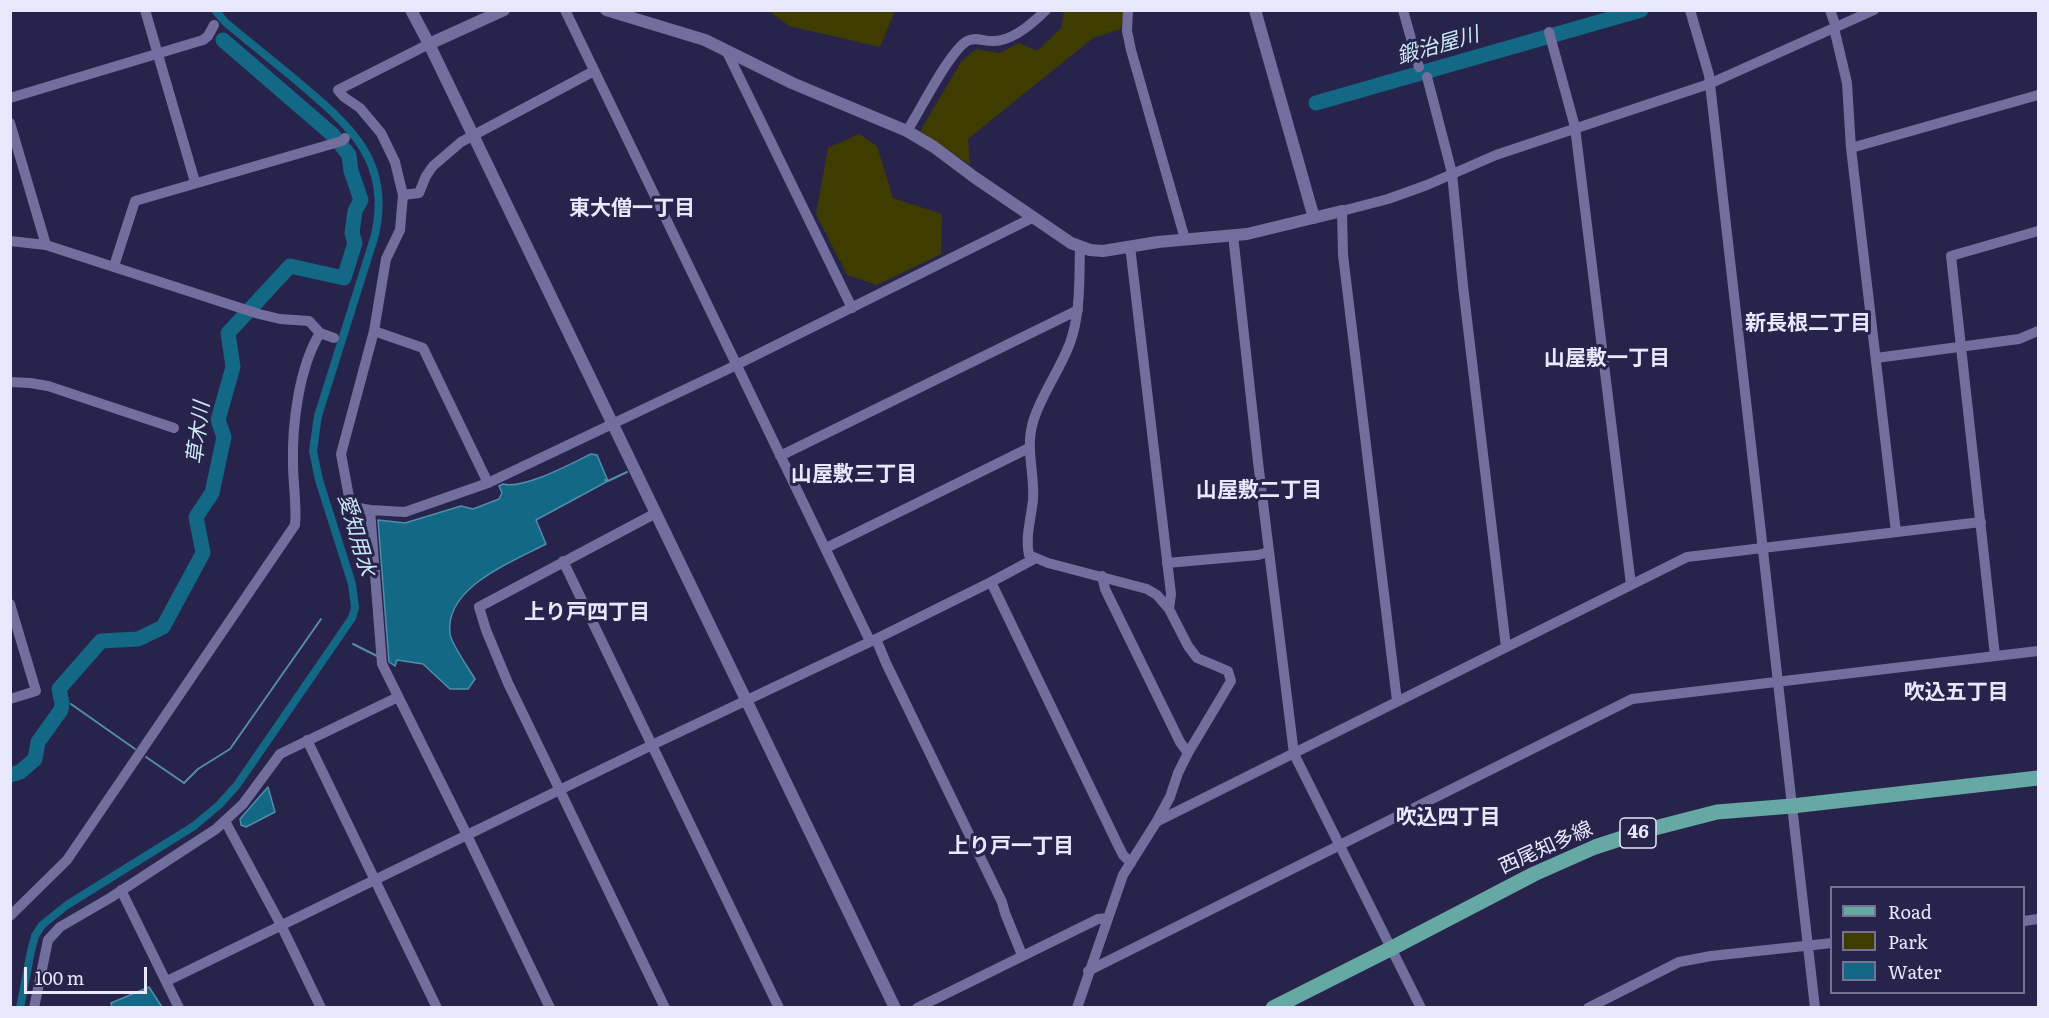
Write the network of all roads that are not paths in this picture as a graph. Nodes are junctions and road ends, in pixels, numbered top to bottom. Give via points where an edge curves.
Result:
1 (145, 10) edge
2 (411, 10) edge
3 (504, 10) edge
4 (566, 10) edge
5 (606, 10) edge
6 (1046, 10) edge
7 (1128, 10) edge
8 (1255, 10) edge
9 (1403, 10) edge
10 (1690, 10) edge
11 (1830, 10) edge
12 (1874, 10) edge
13 (214, 25) dead end
14 (1835, 27) junction
15 (1550, 36) dead end
16 (429, 44) junction
17 (726, 50) junction
18 (158, 53) junction
19 (1419, 67) dead end
20 (594, 71) junction
21 (1427, 77) dead end
22 (1709, 84) junction
23 (2038, 95) edge
24 (10, 98) edge
25 (10, 123) edge
26 (1575, 127) junction
27 (907, 131) junction
28 (472, 135) junction
29 (345, 138) dead end
30 (1851, 148) junction
31 (1452, 173) junction
32 (195, 182) junction
33 (403, 195) junction
34 (1342, 212) junction
35 (1034, 218) junction
36 (1314, 218) junction
37 (2038, 231) edge
38 (1233, 235) junction
39 (1185, 239) junction
40 (10, 241) edge
41 (46, 245) junction
42 (1130, 246) junction
43 (1080, 247) junction
44 (114, 266) junction
45 (852, 308) junction
46 (1078, 310) junction
47 (374, 331) junction
48 (2038, 331) edge
49 (320, 333) junction
50 (334, 338) dead end
51 (1962, 346) junction
52 (1876, 358) junction
53 (736, 364) junction
54 (10, 382) edge
55 (613, 425) junction
56 (174, 428) dead end
57 (1029, 448) junction
58 (780, 456) junction
59 (488, 483) junction
60 (370, 510) junction
61 (656, 513) junction
62 (1981, 522) junction
63 (1896, 532) junction
64 (826, 548) junction
65 (1764, 549) junction
66 (1269, 552) junction
67 (1034, 559) junction
68 (563, 561) junction
69 (1167, 563) junction
70 (1102, 576) junction
71 (991, 582) junction
72 (1631, 585) junction
73 (10, 604) edge
74 (1169, 609) junction
75 (873, 640) junction
76 (1506, 646) junction
77 (2038, 651) edge
78 (1995, 656) junction
79 (1779, 681) junction
80 (398, 697) junction
81 (10, 699) edge
82 (746, 700) junction
83 (1397, 701) junction
84 (307, 740) junction
85 (652, 745) junction
86 (1188, 753) junction
87 (1294, 754) junction
88 (2038, 777) edge
89 (559, 790) junction
90 (1792, 806) junction
91 (225, 821) junction
92 (1157, 821) junction
93 (466, 835) junction
94 (1339, 846) junction
95 (1131, 863) junction
96 (375, 879) junction
97 (121, 890) junction
98 (10, 916) edge
99 (1108, 918) junction
100 (281, 925) junction
101 (1830, 943) edge
102 (1808, 946) junction
103 (1392, 948) junction
104 (1022, 955) junction
105 (1088, 971) junction
106 (167, 981) junction
107 (34, 1008) edge
108 (179, 1008) edge
109 (321, 1008) edge
110 (437, 1008) edge
111 (550, 1008) edge
112 (665, 1008) edge
113 (779, 1008) edge
114 (895, 1008) edge
115 (917, 1008) edge
116 (1077, 1008) edge
117 (1273, 1008) edge
118 (1421, 1008) edge
119 (1588, 1008) edge
120 (1815, 1008) edge

1 - 18 street
2 - 16 street
3 - 16 street
4 - 20 street
5 - 17 street
6 - 27 street via 1006,40 976,39 963,44
7 - 39 street via 1131,50
8 - 36 street
9 - 19 street
10 - 22 street
11 - 14 street
12 - 14 street
13 - 18 street via 203,40
14 - 22 street
14 - 30 street via 1847,83
15 - 26 street
16 - 28 street
16 - 33 street via 338,90 381,133 395,162
17 - 27 street via 792,83
17 - 45 street
18 - 24 street
18 - 32 street
20 - 28 street
20 - 53 street
21 - 31 street
22 - 26 street
22 - 65 street
23 - 30 street
25 - 41 street
26 - 31 street
26 - 72 street
27 - 35 street
28 - 33 street via 442,156 426,176 419,193
28 - 55 street
29 - 32 street
30 - 52 street
31 - 34 street via 1388,200
31 - 76 street
32 - 44 street via 135,201
33 - 47 street via 400,230 386,259
34 - 36 street
34 - 83 street via 1343,255
35 - 43 street
35 - 45 street
36 - 38 street
37 - 51 street via 1951,256
38 - 39 street
38 - 66 street
39 - 42 street
40 - 41 street
41 - 44 street
42 - 43 street via 1103,251
42 - 69 street
43 - 46 street
44 - 49 street via 259,314 309,321
45 - 53 street
46 - 57 street via 1070,342 1033,423
46 - 58 street
47 - 59 street via 423,348
47 - 60 street via 340,454 349,497 359,508
48 - 51 street via 2019,339
49 - 50 street
49 - 98 street via 311,351 295,417 295,525 67,860
51 - 52 street
51 - 62 street
52 - 63 street
53 - 55 street
53 - 58 street
54 - 56 street via 48,386
55 - 59 street
55 - 61 street
57 - 64 street
57 - 67 street via 1033,492 1026,544
58 - 64 street
59 - 60 street via 405,512
60 - 80 street via 382,664
61 - 68 street
61 - 82 street
62 - 63 street
62 - 78 street
63 - 65 street
64 - 75 street
65 - 72 street via 1687,557
65 - 79 street
66 - 69 street
66 - 87 street
67 - 70 street
67 - 71 street
68 - 85 street
68 - 89 street via 479,607 508,683
69 - 74 street
70 - 74 street via 1147,589
70 - 86 street
71 - 75 street
71 - 95 street via 1123,855
72 - 76 street
73 - 81 street via 36,691
74 - 86 street via 1197,658 1228,671 1231,681
75 - 82 street
75 - 104 street via 1002,902
76 - 83 street
77 - 78 street
78 - 79 street
79 - 90 street
79 - 94 street via 1632,699
80 - 84 street
80 - 93 street
82 - 85 street
82 - 114 street
83 - 87 street
84 - 91 street via 279,754 243,804
84 - 96 street
85 - 89 street
85 - 113 street
86 - 92 street
87 - 92 street
87 - 94 street
88 - 90 main road, 西尾知多線 / 46
89 - 93 street
89 - 112 street
90 - 102 street
90 - 103 main road, 西尾知多線 / 46 via 1717,812 1595,847
91 - 97 street
91 - 100 street
92 - 95 street
93 - 96 street
93 - 111 street
94 - 103 street
94 - 105 street
95 - 99 street via 1122,875
96 - 100 street
96 - 110 street
97 - 106 street
97 - 107 street via 51,936
99 - 104 street via 1098,919
99 - 105 street
100 - 106 street
100 - 109 street
101 - 102 street
102 - 119 street via 1679,962
102 - 120 street
103 - 117 main road, 西尾知多線 / 46
103 - 118 street
104 - 115 street
105 - 116 street
106 - 108 street

